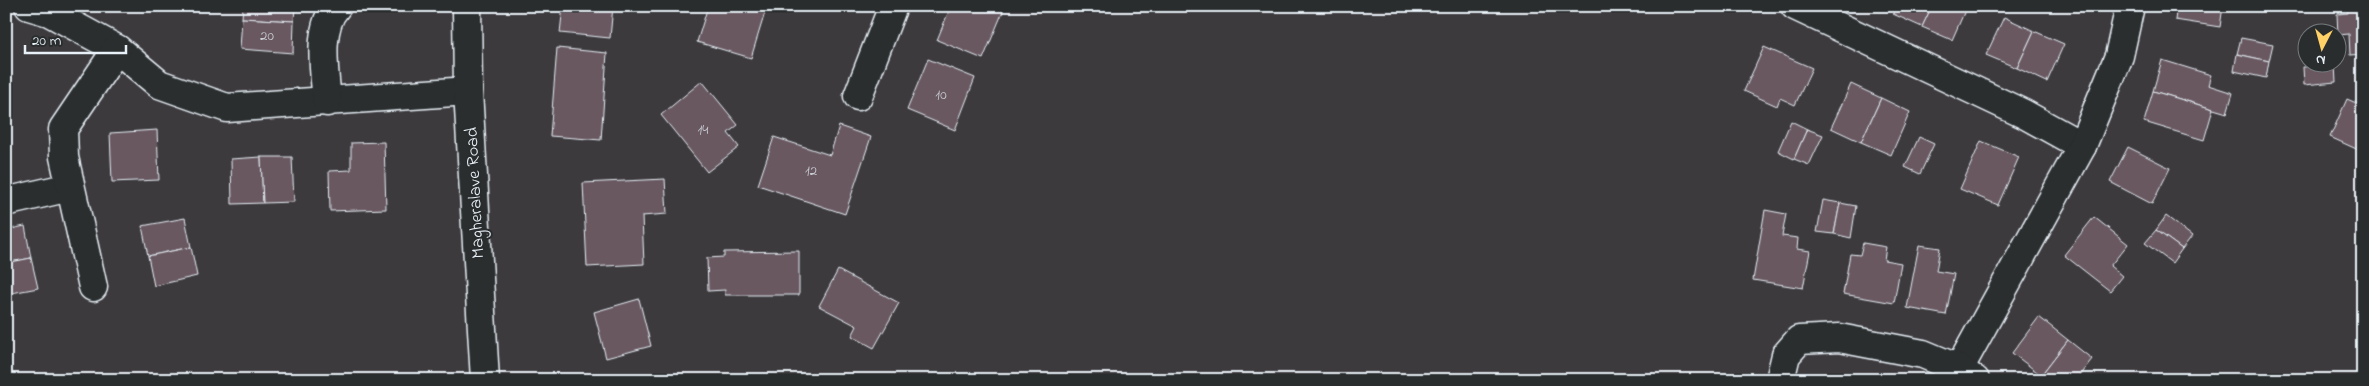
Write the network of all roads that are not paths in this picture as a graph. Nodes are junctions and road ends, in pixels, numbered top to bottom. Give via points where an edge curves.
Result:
1 (337, 6) edge
2 (467, 6) edge
3 (893, 6) edge
4 (1794, 6) edge
5 (2130, 6) edge
6 (43, 8) edge
7 (117, 49) junction
8 (468, 91) junction
9 (858, 96) dead end
10 (326, 102) junction
11 (2082, 146) junction
12 (70, 187) junction
13 (9, 201) dead end
14 (93, 286) dead end
15 (1967, 374) edge
16 (485, 380) edge
17 (1780, 380) edge

1 - 10 street via 332,12 322,46
2 - 8 street, Magheralave Road
3 - 9 street
4 - 11 street via 2024,114
5 - 11 street via 2119,56
6 - 7 street
7 - 10 street via 159,84 227,108
7 - 12 street via 64,129 64,157
8 - 10 street
8 - 16 street, Magheralave Road
11 - 15 street
12 - 13 street
12 - 14 street
15 - 17 street via 1923,354 1838,338 1799,340 1786,355

